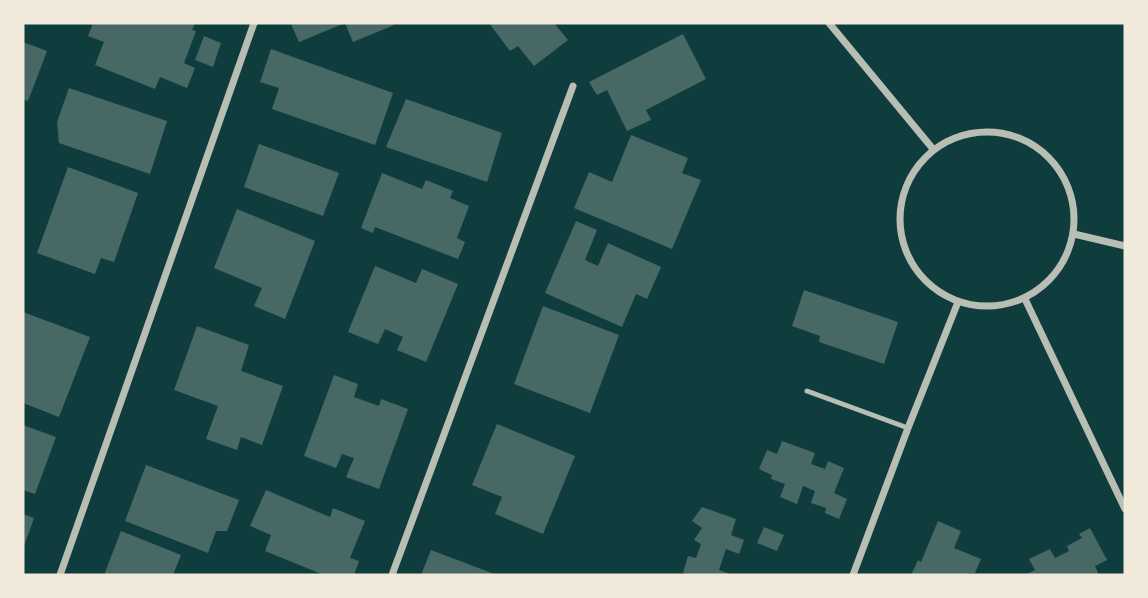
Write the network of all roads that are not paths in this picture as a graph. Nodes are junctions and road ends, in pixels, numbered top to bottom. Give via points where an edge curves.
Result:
1 (254, 23) edge
2 (829, 23) edge
3 (573, 86) dead end
4 (933, 149) junction
5 (1074, 234) junction
6 (1125, 246) edge
7 (1025, 299) junction
8 (958, 302) junction
9 (807, 391) dead end
10 (908, 428) junction
11 (1125, 509) edge
12 (60, 575) edge
13 (392, 575) edge
14 (853, 575) edge

1 - 12 street
2 - 4 street
3 - 13 street
4 - 5 street via 960,136 990,131 1019,137 1045,153 1064,176 1074,204
4 - 8 street via 903,192 900,219 904,245 916,269 934,289
5 - 6 street
5 - 7 street via 1065,261 1048,283
7 - 8 street via 1003,306
7 - 11 street
8 - 10 street
9 - 10 lane
10 - 14 street

